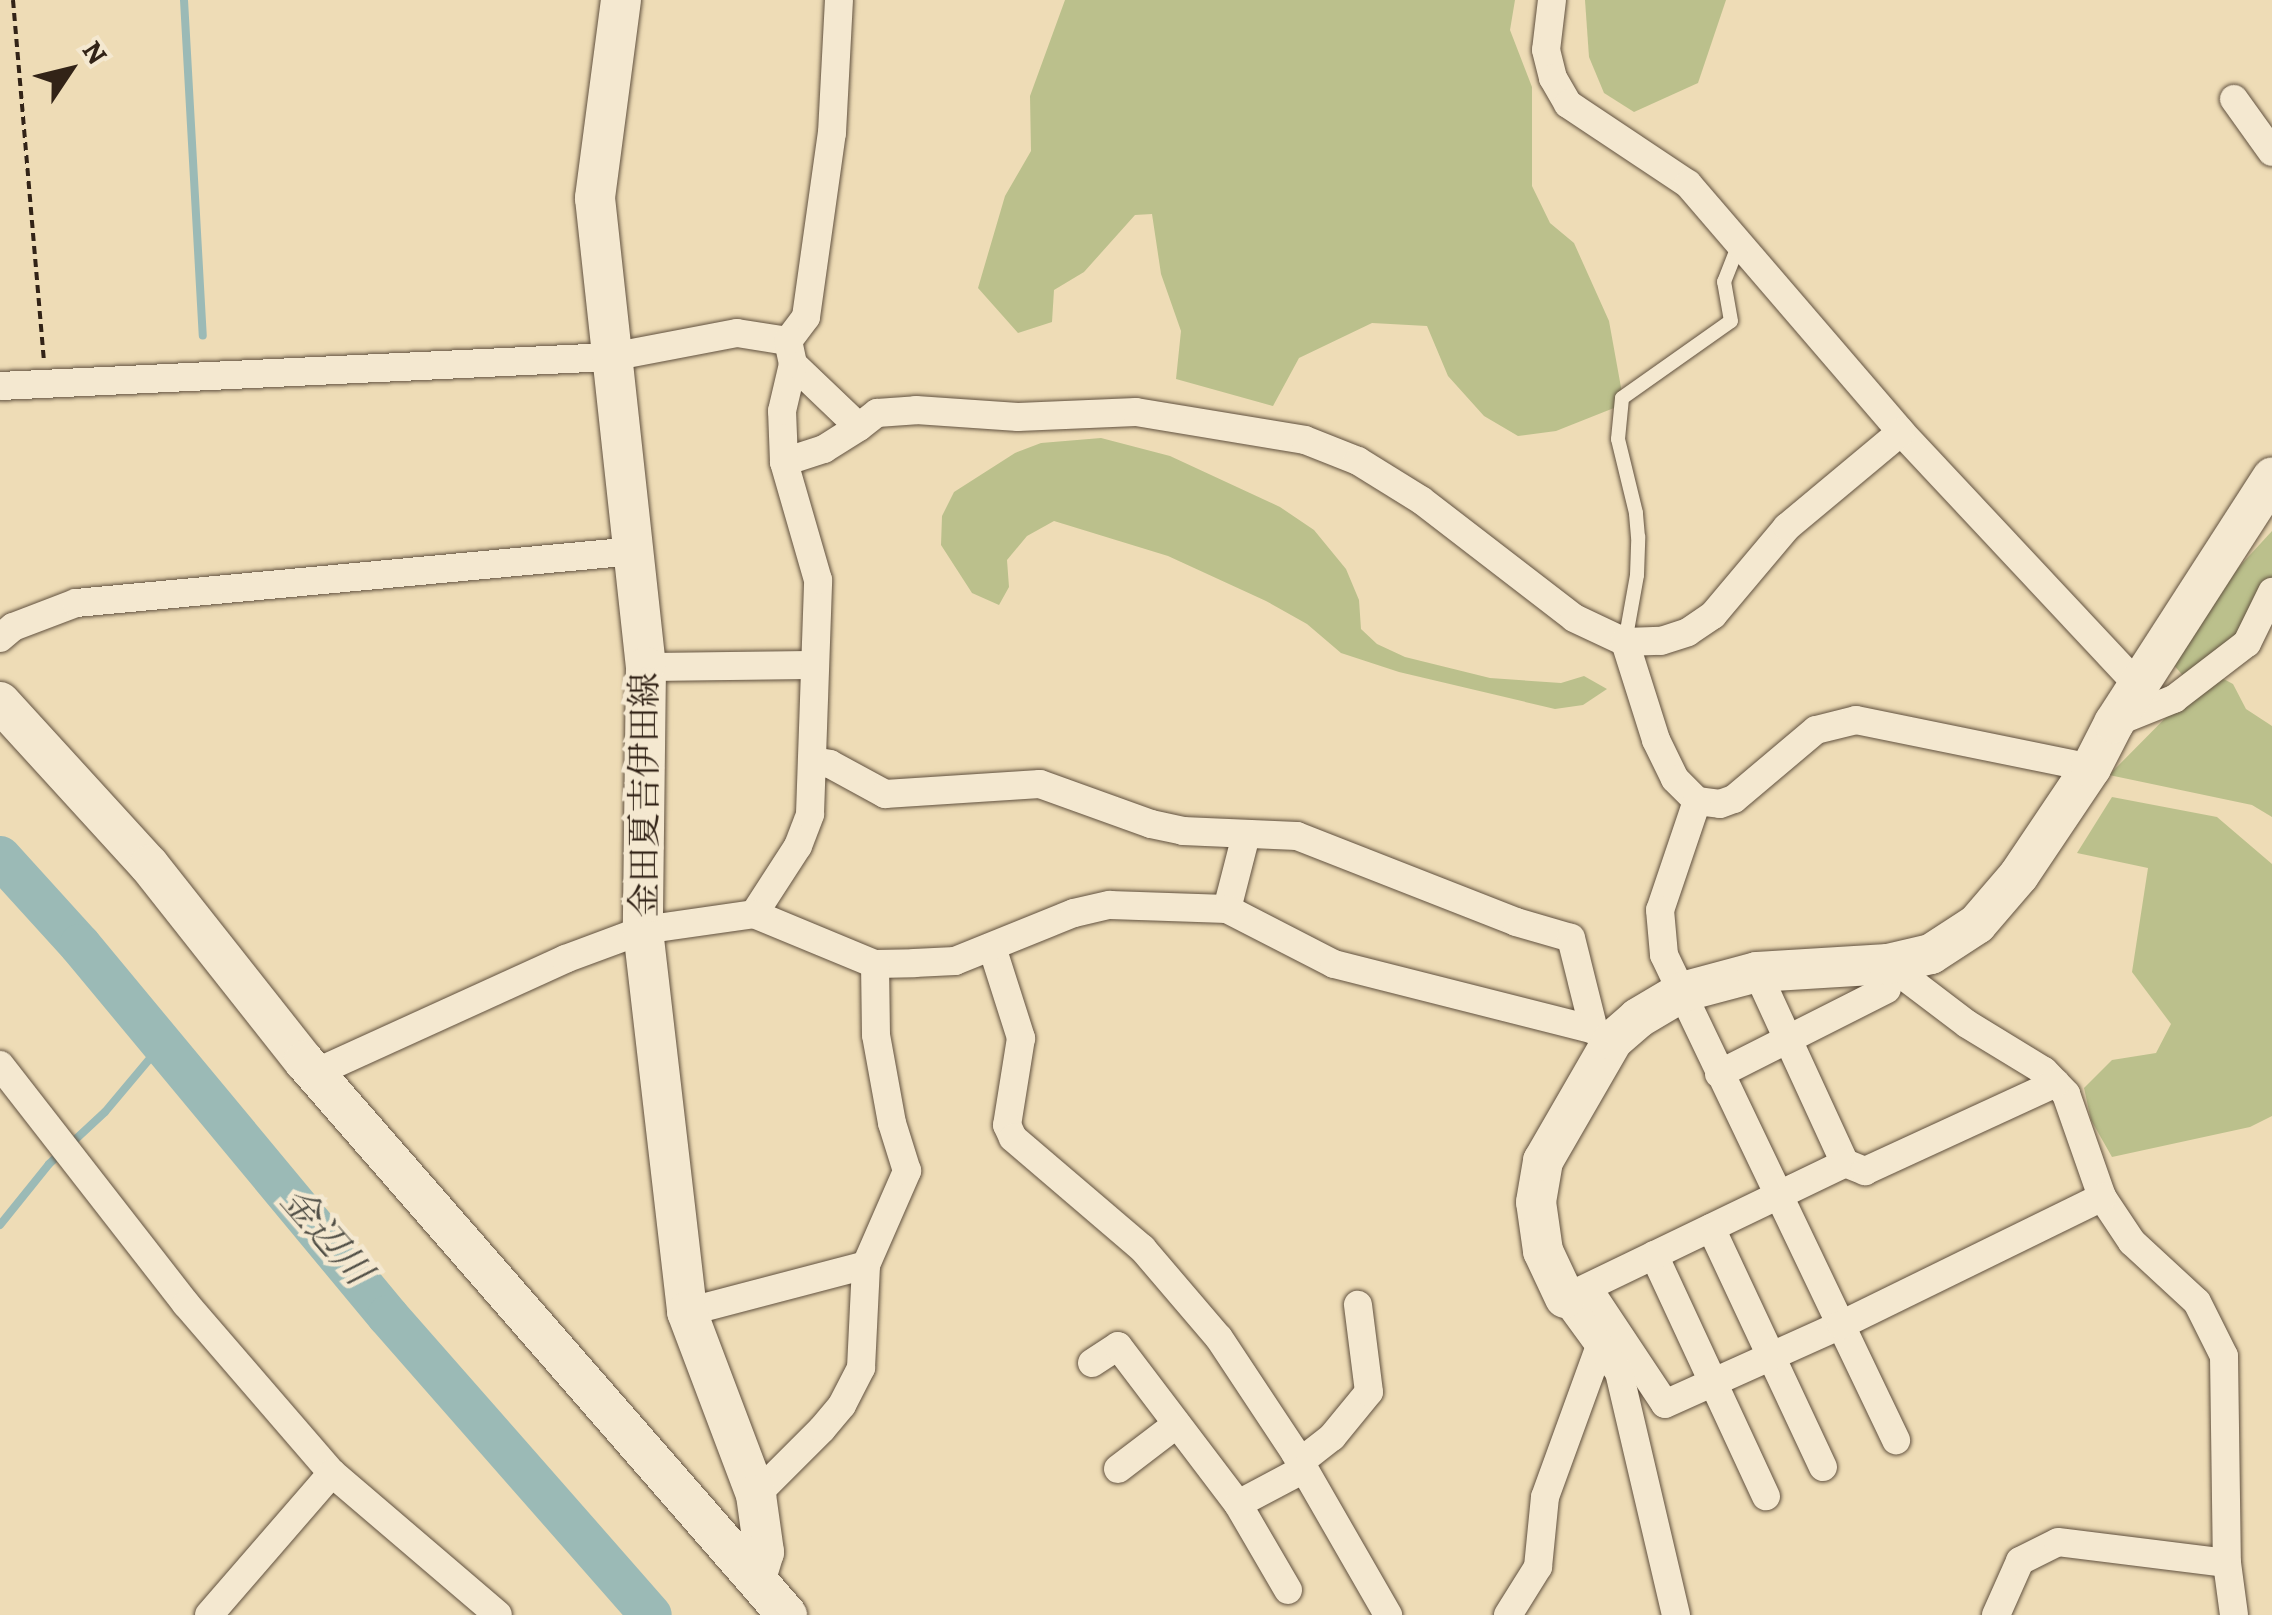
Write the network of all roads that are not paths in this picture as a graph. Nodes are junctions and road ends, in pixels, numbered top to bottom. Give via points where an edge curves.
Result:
1 (622, 0) edge
2 (839, 0) edge
3 (1552, 0) edge
4 (2234, 99) dead end
5 (2272, 152) edge
6 (1739, 244) junction
7 (791, 353) junction
8 (611, 357) junction
9 (0, 386) edge
10 (859, 427) junction
11 (1901, 432) junction
12 (784, 462) junction
13 (2272, 478) edge
14 (634, 551) junction
15 (2272, 592) edge
16 (0, 638) edge
17 (1624, 642) junction
18 (814, 665) junction
19 (646, 667) junction
20 (2140, 688) junction
21 (0, 702) edge
22 (2114, 723) junction
23 (812, 760) junction
24 (2091, 768) junction
25 (1697, 801) junction
26 (1246, 835) junction
27 (1227, 909) junction
28 (754, 914) junction
29 (643, 930) junction
30 (992, 947) junction
31 (875, 964) junction
32 (1757, 972) junction
33 (1887, 976) junction
34 (1682, 992) junction
35 (1604, 1035) junction
36 (1785, 1040) junction
37 (0, 1066) edge
38 (314, 1073) junction
39 (1720, 1074) junction
40 (2056, 1083) junction
41 (1845, 1163) junction
42 (1777, 1196) junction
43 (2102, 1197) junction
44 (1711, 1228) junction
45 (1654, 1255) junction
46 (866, 1265) junction
47 (1576, 1293) junction
48 (1358, 1305) dead end
49 (687, 1312) junction
50 (1841, 1326) junction
51 (1600, 1343) junction
52 (1772, 1356) junction
53 (1092, 1363) dead end
54 (1712, 1383) junction
55 (1177, 1424) junction
56 (1896, 1440) dead end
57 (1302, 1466) junction
58 (1823, 1467) dead end
59 (1118, 1469) dead end
60 (332, 1474) junction
61 (756, 1495) junction
62 (1766, 1496) dead end
63 (1238, 1504) junction
64 (2228, 1563) junction
65 (1288, 1590) dead end
66 (767, 1604) edge
67 (209, 1615) edge
68 (498, 1615) edge
69 (1388, 1615) edge
70 (1508, 1615) edge
71 (1676, 1615) edge
72 (1996, 1615) edge
73 (2234, 1615) edge

1 - 8 main road, 金田夏吉伊田線 via 594,198
2 - 7 street via 832,133 806,317
3 - 6 street via 1546,50 1568,104 1677,175
4 - 5 street
6 - 11 street
6 - 17 lane via 1724,282 1730,321 1622,398 1618,439 1638,537
7 - 8 street via 737,333
7 - 10 street
7 - 12 street
8 - 9 street
8 - 14 main road, 金田夏吉伊田線
10 - 12 street via 824,450
10 - 17 street via 877,413 916,410 1018,417 1136,412 1305,440 1358,461 1422,500 1574,618
11 - 17 street via 1787,527 1713,615 1661,642
11 - 20 street
12 - 18 street via 818,580
13 - 20 main road
14 - 16 street via 76,602 13,626
14 - 19 main road, 金田夏吉伊田線
15 - 22 street via 2246,643 2174,699
17 - 25 street via 1656,740 1674,778
18 - 19 street
18 - 23 street
19 - 29 main road, 金田夏吉伊田線
20 - 22 main road
21 - 38 main road, 金田夏吉伊田線 via 149,865
22 - 24 main road
23 - 26 street via 884,794 1040,784 1151,824
23 - 28 street via 810,814 798,846
24 - 25 street via 1856,720 1816,730 1734,799
24 - 33 main road via 2020,876 1977,924
25 - 34 street via 1660,910 1664,955
26 - 27 street
26 - 35 street via 1297,836 1571,938
27 - 30 street via 1110,905
27 - 35 street via 1334,964
28 - 29 street
28 - 31 street
29 - 38 street via 565,958
29 - 49 main road, 金田夏吉伊田線
30 - 31 street via 955,961
30 - 57 street via 1021,1038 1007,1125 1012,1138 1142,1248 1219,1338
31 - 46 street via 876,1035 907,1171
32 - 33 main road
32 - 34 main road
32 - 36 street
33 - 36 street
33 - 40 street
34 - 35 main road
34 - 39 street
35 - 47 main road via 1543,1161 1536,1202 1543,1251
36 - 39 street
36 - 41 street
37 - 60 street via 186,1304
38 - 66 main road, 金田夏吉伊田線
39 - 42 street
40 - 41 street via 1865,1171
40 - 43 street via 2066,1094
41 - 42 street
42 - 44 street
42 - 50 street
43 - 50 street
43 - 64 street via 2132,1242 2197,1302 2224,1356
44 - 45 street
44 - 52 street
45 - 47 street
45 - 54 street
46 - 49 street
46 - 61 street via 865,1334 856,1378 822,1429
47 - 51 street
47 - 54 street via 1665,1404
48 - 57 street via 1369,1392
49 - 61 main road, 金田夏吉伊田線
50 - 52 street
50 - 56 street
51 - 70 street via 1545,1497 1538,1567
51 - 71 street via 1619,1372
52 - 54 street
52 - 58 street
53 - 55 street via 1118,1346
54 - 62 street
55 - 59 street
55 - 63 street
57 - 63 street
57 - 69 street
60 - 67 street
60 - 68 street
61 - 66 main road, 金田夏吉伊田線
63 - 65 street
64 - 72 street via 2058,1542 2020,1561
64 - 73 street

